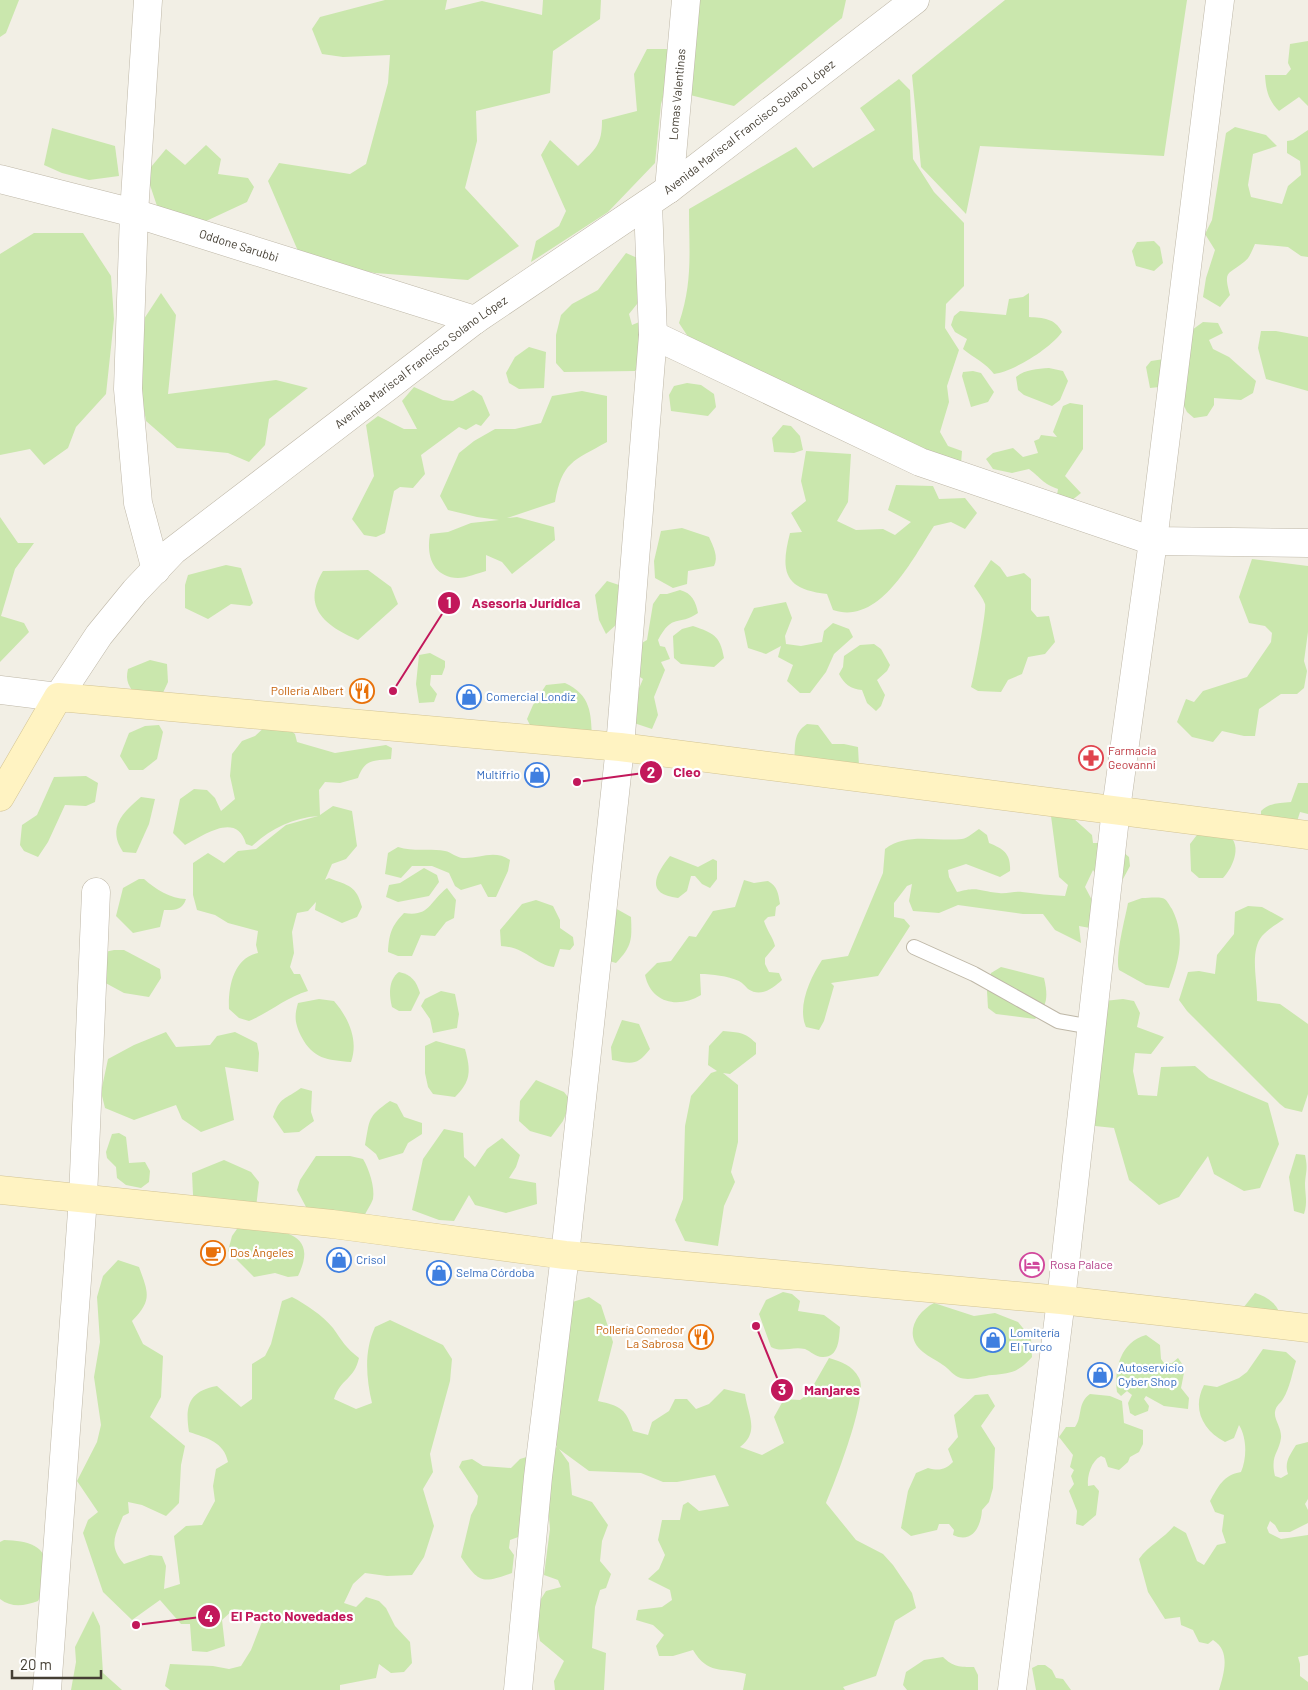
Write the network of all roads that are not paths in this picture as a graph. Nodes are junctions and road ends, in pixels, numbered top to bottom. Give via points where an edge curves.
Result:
1 (148, 0) edge
2 (686, 0) edge
3 (915, 0) edge
4 (1220, 0) edge
5 (0, 180) edge
6 (659, 197) junction
7 (134, 213) junction
8 (475, 320) junction
9 (653, 335) junction
10 (1153, 541) junction
11 (1308, 543) edge
12 (156, 570) junction
13 (0, 690) edge
14 (58, 697) junction
15 (620, 747) junction
16 (0, 796) edge
17 (1116, 809) junction
18 (1308, 835) edge
19 (96, 892) dead end
20 (914, 947) dead end
21 (1092, 1027) junction
22 (0, 1190) edge
23 (83, 1198) junction
24 (565, 1255) junction
25 (1061, 1300) junction
26 (1308, 1328) edge
27 (47, 1690) edge
28 (518, 1690) edge
29 (1012, 1690) edge

1 - 7 street
2 - 6 street, Lomas Valentinas
3 - 6 street, Avenida Mariscal Francisco Solano López
4 - 10 street
5 - 7 street, Oddone Sarubbi
6 - 8 street, Avenida Mariscal Francisco Solano López
6 - 9 street, Lomas Valentinas
7 - 8 street, Oddone Sarubbi
7 - 12 street via 128,389 138,503
8 - 12 street, Avenida Mariscal Francisco Solano López via 174,552
9 - 10 street via 920,462
9 - 15 street, Lomas Valentinas
10 - 11 street
10 - 17 street
12 - 14 street, Avenida Mariscal Francisco Solano López via 99,635
13 - 14 street
14 - 15 main road
14 - 16 main road, Avenida Mariscal Francisco Solano López
15 - 17 main road
15 - 24 street, Lomas Valentinas
17 - 18 main road
17 - 21 street
19 - 23 street
20 - 21 lane via 974,974 1058,1021
21 - 25 street
22 - 23 main road
23 - 24 main road via 332,1224
23 - 27 street
24 - 25 main road
24 - 28 street, Lomas Valentinas via 538,1477
25 - 26 main road
25 - 29 street

